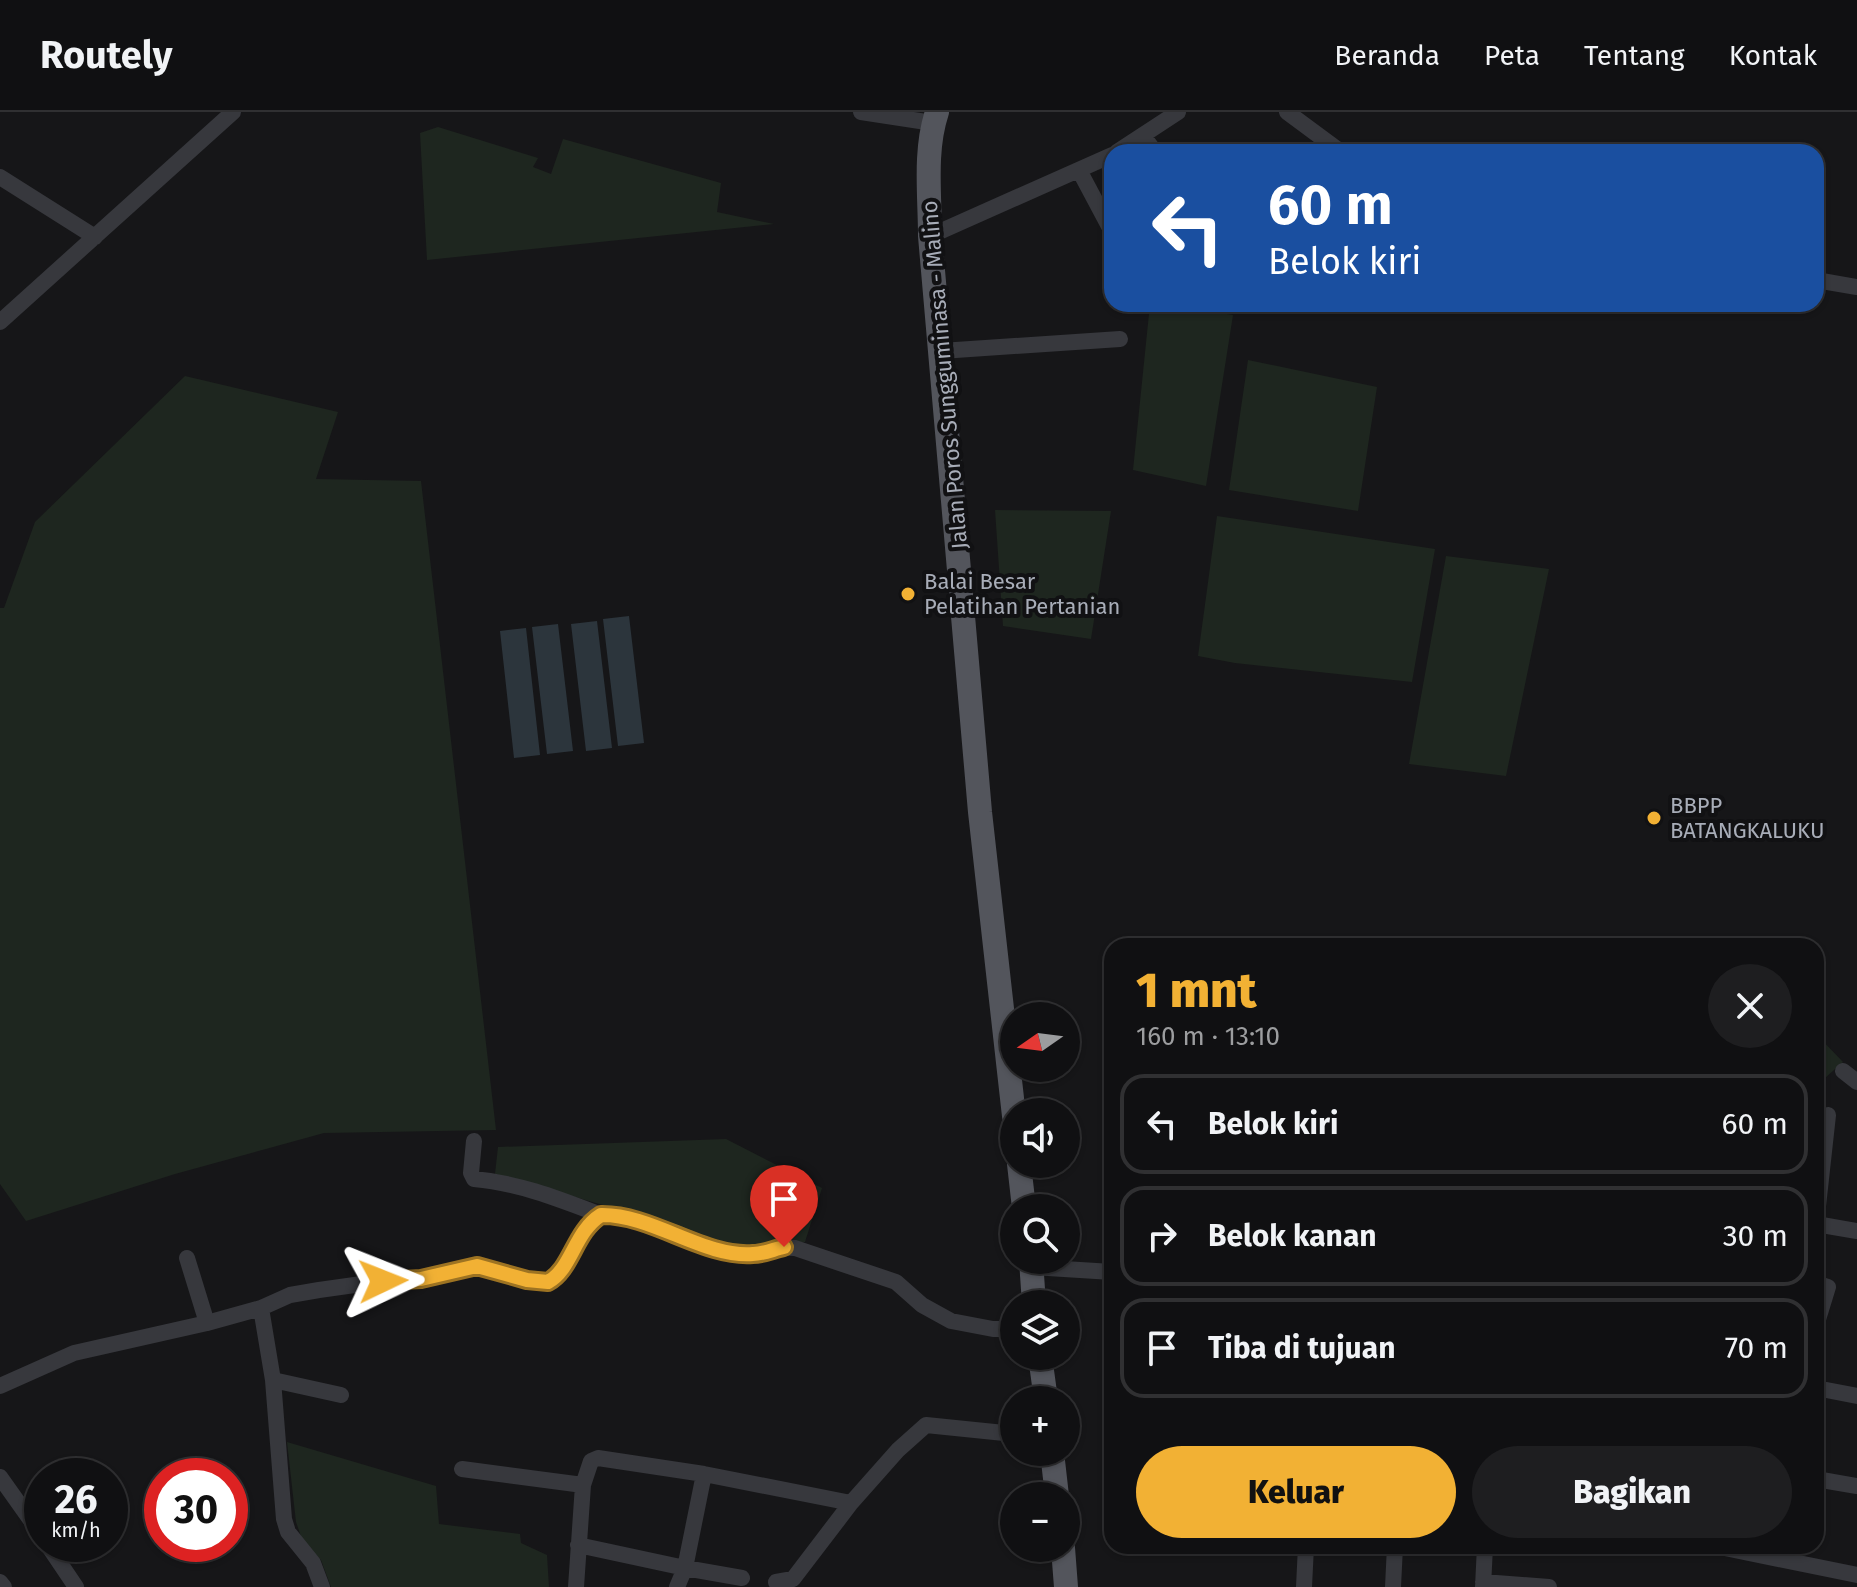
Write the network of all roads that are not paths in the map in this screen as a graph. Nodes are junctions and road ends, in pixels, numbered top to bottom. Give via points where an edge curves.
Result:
1 (233, 112) edge
2 (861, 112) edge
3 (1178, 112) edge
4 (1287, 112) edge
5 (935, 118) edge
6 (1144, 137) junction
7 (1131, 144) edge
8 (1149, 144) edge
9 (1330, 144) edge
10 (1104, 158) edge
11 (1079, 170) junction
12 (0, 177) edge
13 (1104, 217) edge
14 (89, 232) junction
15 (930, 236) junction
16 (1824, 281) edge
17 (1857, 287) edge
18 (1, 319) edge
19 (1120, 339) dead end
20 (941, 351) junction
21 (1843, 1071) dead end
22 (1857, 1082) edge
23 (1012, 1098) edge
24 (1828, 1115) dead end
25 (474, 1141) dead end
26 (1824, 1151) edge
27 (601, 1215) junction
28 (1824, 1225) edge
29 (1857, 1231) edge
30 (187, 1258) dead end
31 (1080, 1268) edge
32 (1104, 1271) edge
33 (261, 1308) junction
34 (207, 1323) junction
35 (1000, 1329) edge
36 (273, 1380) junction
37 (0, 1386) edge
38 (1824, 1390) edge
39 (341, 1395) dead end
40 (1857, 1396) edge
41 (1000, 1433) edge
42 (462, 1469) dead end
43 (704, 1474) junction
44 (0, 1477) edge
45 (1824, 1480) edge
46 (583, 1485) junction
47 (1857, 1486) edge
48 (851, 1503) junction
49 (24, 1511) edge
50 (578, 1545) junction
51 (1306, 1554) edge
52 (1395, 1554) edge
53 (1485, 1554) edge
54 (1754, 1554) edge
55 (59, 1562) edge
56 (1064, 1562) edge
57 (685, 1568) junction
58 (1857, 1575) edge
59 (742, 1578) dead end
60 (0, 1582) edge
61 (776, 1582) dead end
62 (1483, 1584) edge
63 (4, 1587) edge
64 (76, 1587) edge
65 (322, 1587) edge
66 (576, 1587) edge
67 (677, 1587) edge
68 (1066, 1587) edge
69 (1304, 1587) edge
70 (1393, 1587) edge
71 (1549, 1587) edge

1 - 14 street
2 - 5 street
3 - 6 street
4 - 9 street
5 - 15 main road, Jalan Poros Sungguminasa - Malino via 929,164
6 - 7 street
6 - 8 street
10 - 11 street
11 - 13 street
11 - 15 street
12 - 14 street
14 - 18 street
15 - 20 main road, Jalan Poros Sungguminasa - Malino
16 - 17 street
19 - 20 street
20 - 23 main road, Jalan Poros Sungguminasa - Malino via 980,812
21 - 22 street
24 - 26 street
25 - 27 street via 474,1179 530,1190
27 - 33 street via 586,1226 561,1270 548,1282 477,1266 421,1279 290,1295
27 - 35 street via 734,1253 795,1248 896,1282 951,1321
28 - 29 street
30 - 34 street
31 - 32 street
33 - 34 street
33 - 36 street
34 - 37 street via 74,1353
36 - 39 street
36 - 65 street via 284,1519
38 - 40 street
41 - 48 street via 926,1425
42 - 46 street
43 - 46 street via 598,1458 591,1461
43 - 48 street
43 - 57 street
44 - 49 street
45 - 47 street
46 - 50 street
48 - 61 street via 793,1579
50 - 57 street
50 - 66 street
51 - 69 street
52 - 70 street
53 - 62 street
54 - 58 street
55 - 64 street
56 - 68 main road
57 - 59 street
57 - 67 street
60 - 63 street
62 - 71 street

